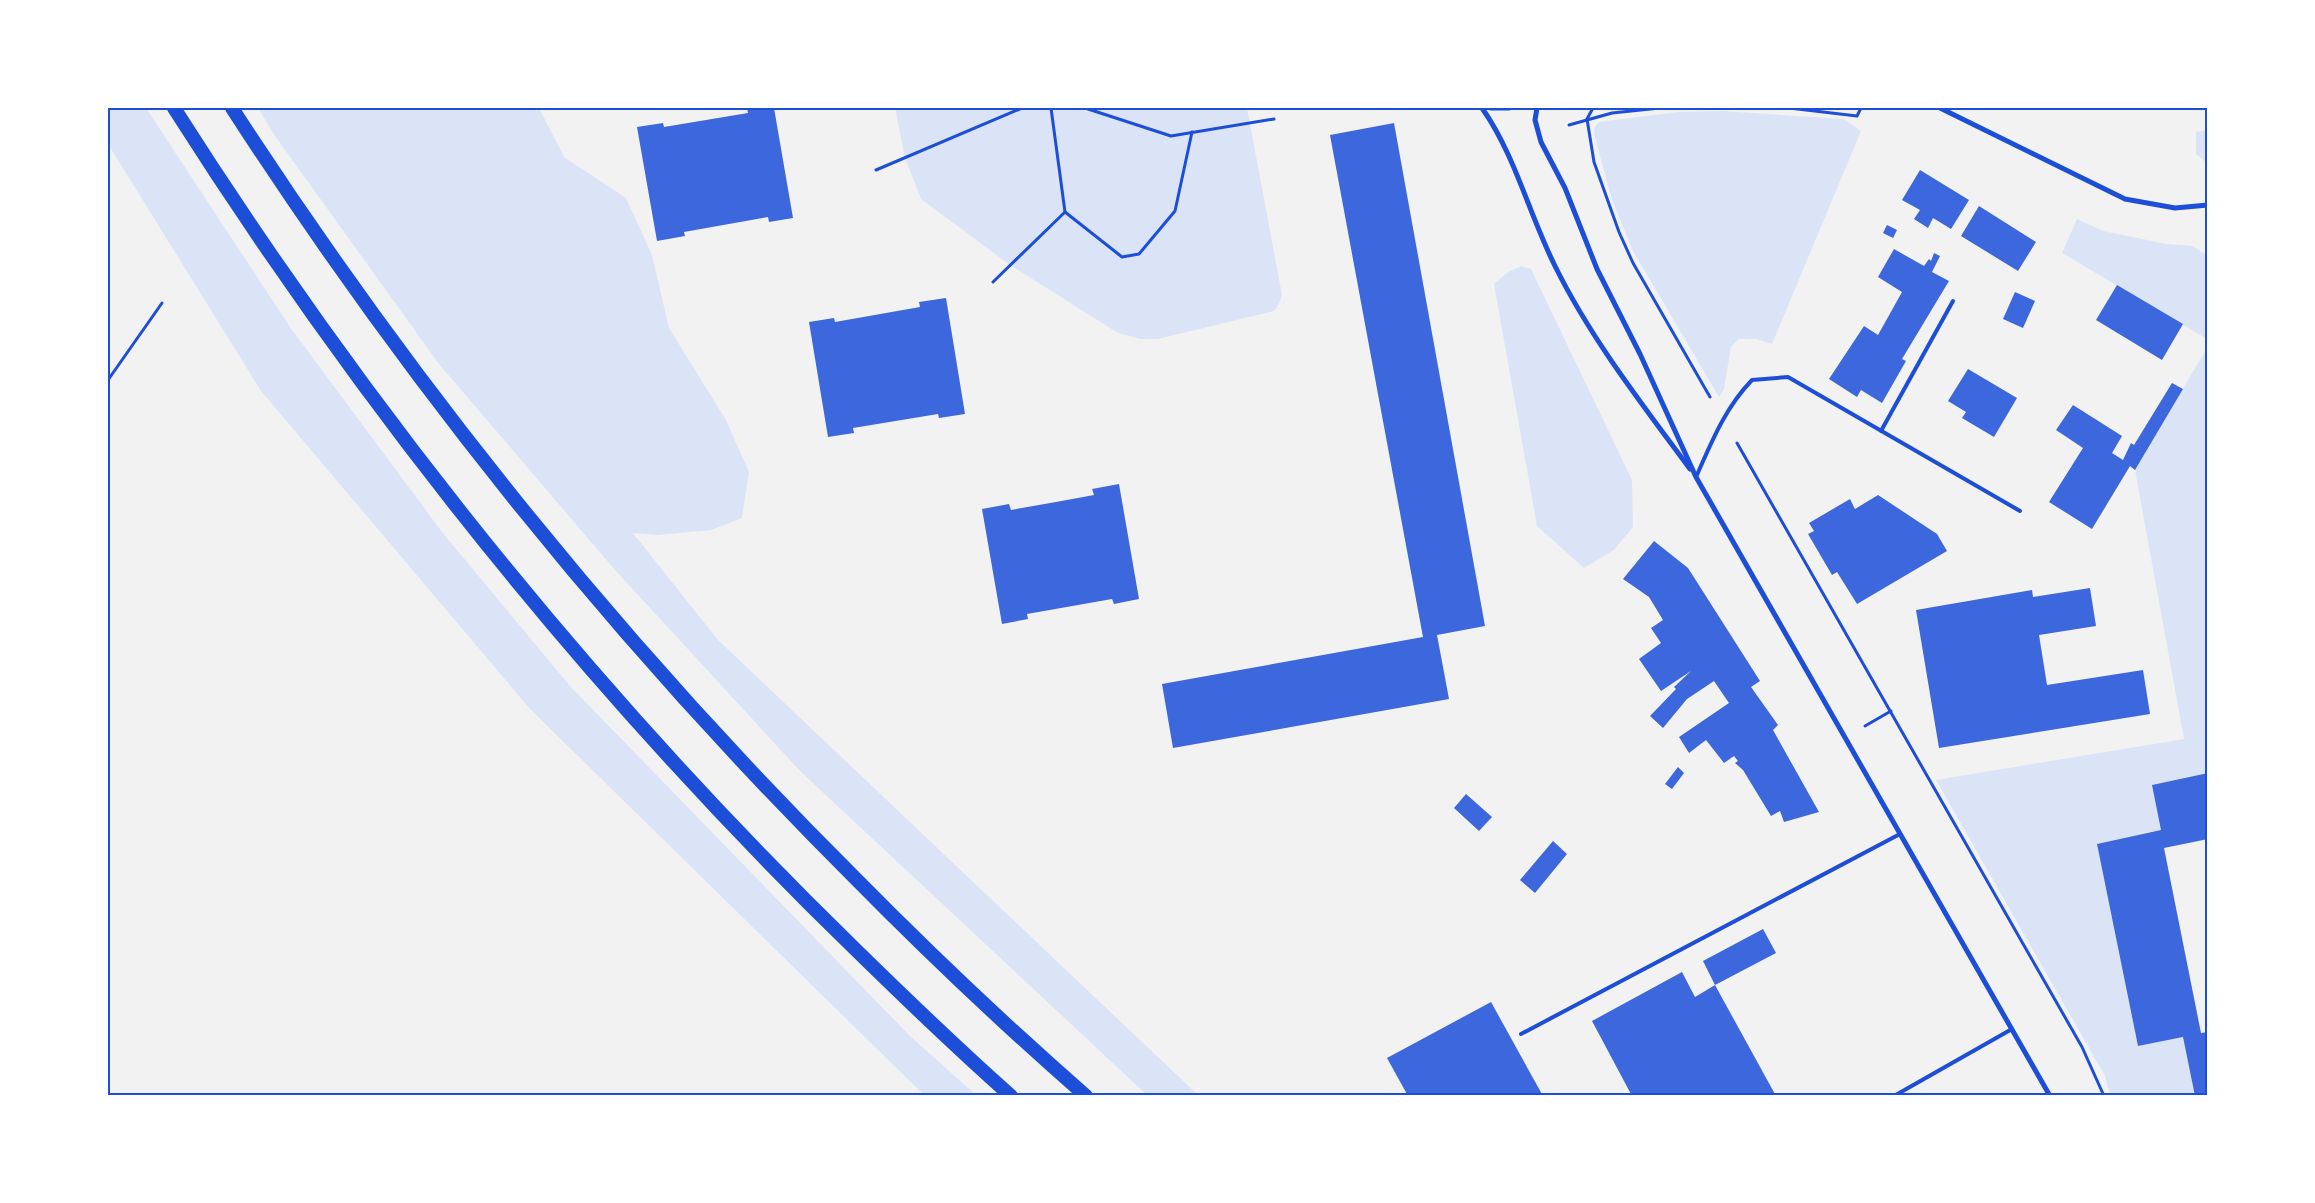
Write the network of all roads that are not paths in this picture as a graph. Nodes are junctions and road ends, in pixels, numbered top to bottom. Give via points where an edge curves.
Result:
1 (174, 108) edge
2 (232, 108) edge
3 (1482, 108) edge
4 (1491, 108) edge
5 (1509, 108) edge
6 (1537, 108) edge
7 (1940, 108) edge
8 (2208, 205) edge
9 (1953, 301) dead end
10 (1881, 431) junction
11 (1696, 477) junction
12 (2020, 511) dead end
13 (1900, 834) junction
14 (2012, 1029) junction
15 (1520, 1034) dead end
16 (1011, 1096) edge
17 (1086, 1096) edge
18 (1894, 1096) edge
19 (2050, 1096) edge

1 - 16 highway via 282,273 376,404 466,520 608,689 769,865
2 - 17 highway via 422,383 519,505 662,674 806,830 902,926
3 - 11 street via 1502,141 1556,268 1617,369
4 - 5 street
6 - 11 street via 1535,120 1541,142 1565,188 1597,269 1636,345
7 - 8 street via 2125,199 2175,208
9 - 10 lane
10 - 11 lane via 1788,377 1752,380 1736,396 1722,418
10 - 12 lane
11 - 13 street
13 - 14 street
13 - 15 lane
14 - 18 lane
14 - 19 street

